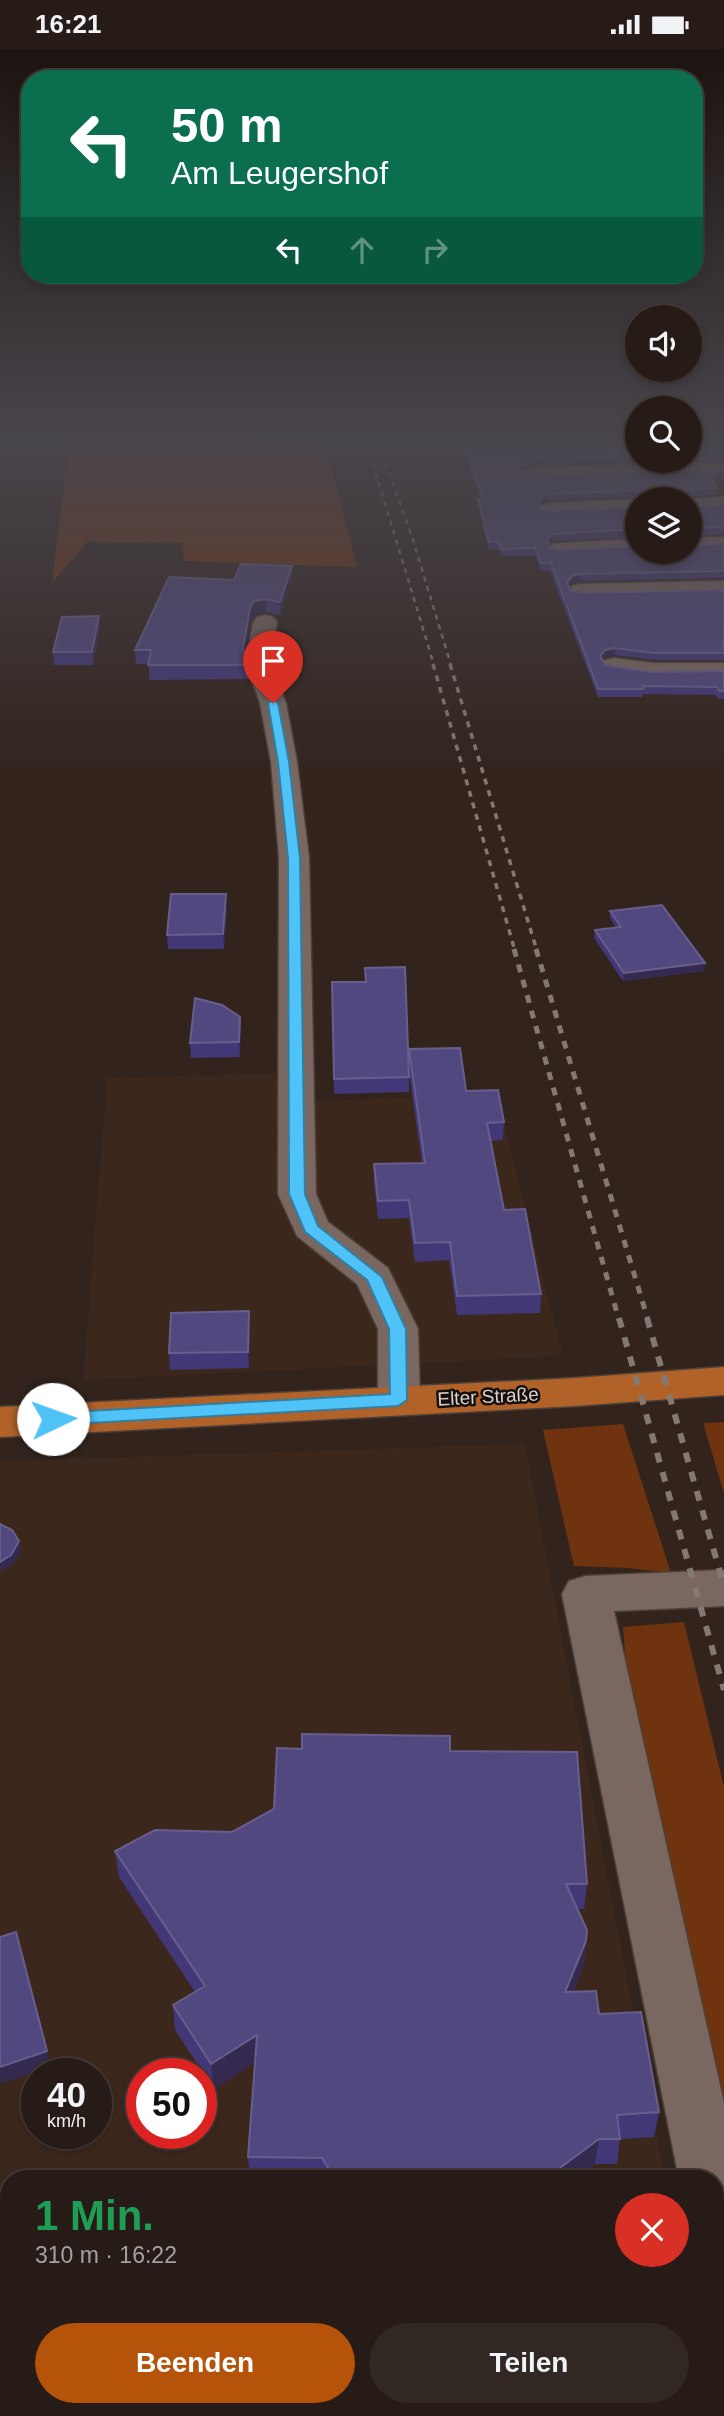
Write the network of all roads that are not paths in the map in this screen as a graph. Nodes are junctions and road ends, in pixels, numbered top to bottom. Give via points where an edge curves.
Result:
1 (724, 588) edge
2 (580, 591) edge
3 (265, 622) edge
4 (614, 665) edge
5 (724, 670) edge
6 (724, 1381) edge
7 (398, 1400) junction
8 (0, 1422) edge
9 (724, 1588) edge
10 (708, 2170) edge

1 - 2 street
3 - 7 street via 258,664 273,703 284,762 294,858 297,1194 311,1229 374,1277 398,1329
4 - 5 street
6 - 7 main road, Elter Straße
7 - 8 main road, Elter Straße
9 - 10 street via 586,1594

